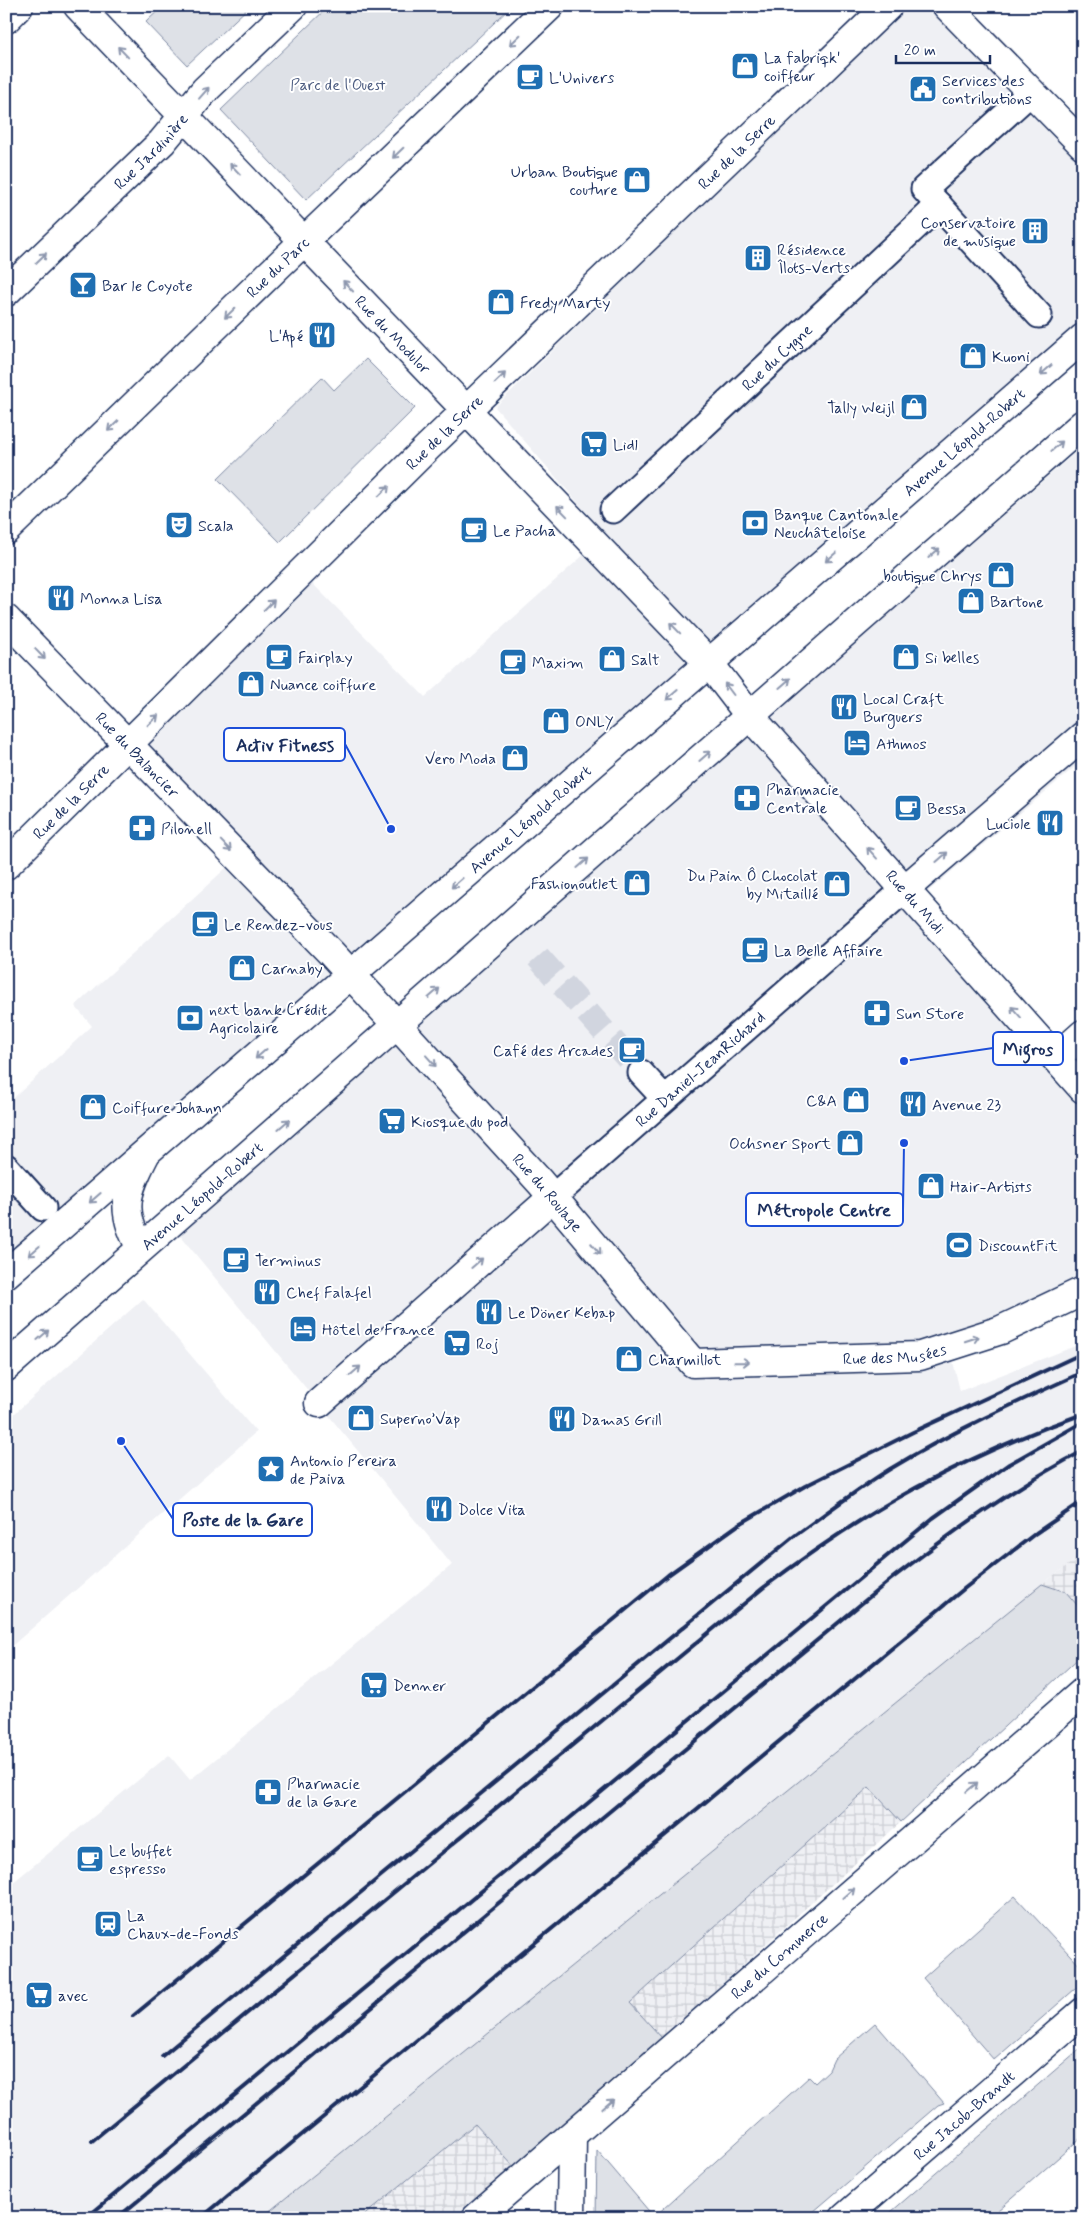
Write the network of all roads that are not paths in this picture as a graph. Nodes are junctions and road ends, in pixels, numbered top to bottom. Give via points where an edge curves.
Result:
1 (19, 6) edge
2 (78, 6) edge
3 (293, 6) edge
4 (550, 6) edge
5 (888, 6) edge
6 (947, 6) edge
7 (6, 19) edge
8 (1031, 92) junction
9 (185, 116) junction
10 (1083, 145) edge
11 (939, 206) junction
12 (304, 241) junction
13 (6, 292) edge
14 (1039, 315) dead end
15 (1083, 338) edge
16 (465, 411) junction
17 (1083, 424) edge
18 (614, 510) dead end
19 (6, 530) edge
20 (6, 619) edge
21 (709, 663) junction
22 (749, 715) junction
23 (1083, 736) edge
24 (127, 745) junction
25 (6, 864) edge
26 (905, 889) junction
27 (351, 976) junction
28 (398, 1026) junction
29 (1083, 1034) edge
30 (1056, 1058) junction
31 (641, 1073) tunnel mouth
32 (1083, 1089) edge
33 (664, 1098) junction
34 (145, 1155) junction
35 (6, 1167) edge
36 (553, 1197) junction
37 (43, 1208) dead end
38 (141, 1248) junction
39 (6, 1274) edge
40 (1083, 1291) edge
41 (694, 1363) joint
42 (6, 1367) edge
43 (319, 1403) dead end
44 (1083, 1692) edge
45 (1083, 2012) edge
46 (572, 2136) junction
47 (476, 2218) edge
48 (571, 2218) edge
49 (844, 2218) edge

1 - 7 street
9 -> 2 street, Rue du Modulor
9 -> 3 street, Rue Jardinière via 205,90
4 -> 12 street, Rue du Parc
16 -> 5 street, Rue de la Serre
6 - 8 street
8 - 10 street
8 - 11 street via 924,189
12 -> 9 street, Rue du Modulor
13 -> 9 street, Rue Jardinière
11 - 14 street
11 - 18 street, Rue du Cygne
16 -> 12 street, Rue du Modulor
12 -> 19 street, Rue du Parc
15 -> 21 street, Avenue Léopold-Robert
21 -> 16 street, Rue du Modulor
24 -> 16 street, Rue de la Serre
22 -> 17 street, Avenue Léopold-Robert
20 -> 24 street, Rue du Balancier
22 -> 21 street
21 -> 27 street, Avenue Léopold-Robert
26 -> 22 street, Rue du Midi
28 -> 22 street, Avenue Léopold-Robert
26 -> 23 street, Rue Daniel-JeanRichard
24 - 25 street, Rue de la Serre
24 -> 27 street, Rue du Balancier
30 -> 26 street, Rue du Midi
26 - 33 street, Rue Daniel-JeanRichard
27 - 28 street
27 -> 34 street, Avenue Léopold-Robert
28 -> 36 street, Rue du Roulage
38 -> 28 street, Avenue Léopold-Robert
29 - 30 street
30 - 32 street, Rue du Midi
31 - 33 street
33 - 36 street, Rue Daniel-JeanRichard
34 - 38 street via 130,1185 127,1208 130,1230
34 -> 39 street, Avenue Léopold-Robert
35 - 37 street
36 -> 41 street, Rue du Roulage
43 -> 36 street, Rue Daniel-JeanRichard
42 -> 38 street, Avenue Léopold-Robert
41 -> 40 street, Rue des Musées via 920,1356 1001,1330
46 -> 44 street, Rue du Commerce
45 - 49 street, Rue Jacob-Brandt
46 - 47 street, Rue du Commerce
46 - 48 street

